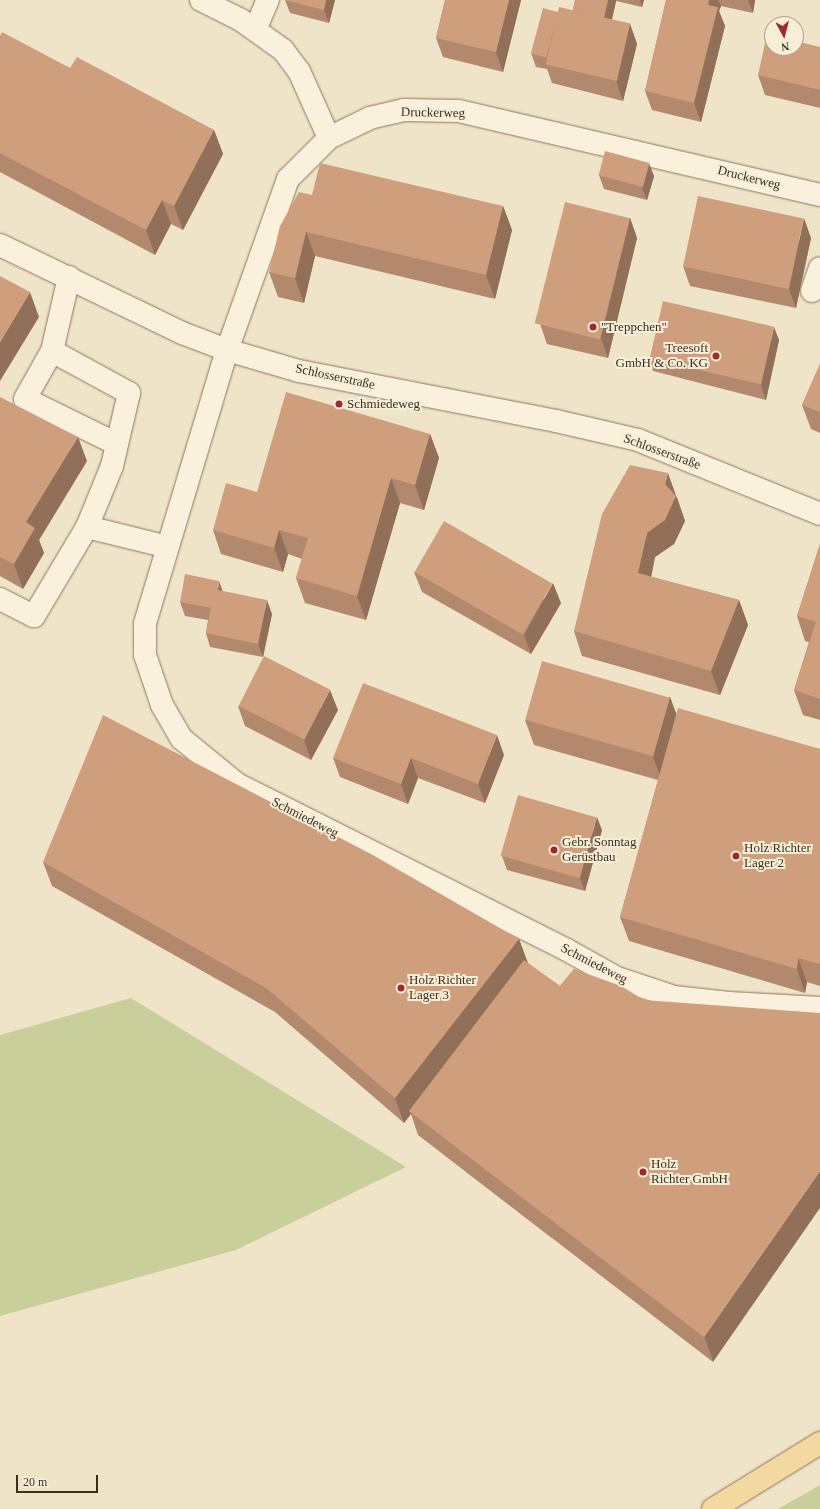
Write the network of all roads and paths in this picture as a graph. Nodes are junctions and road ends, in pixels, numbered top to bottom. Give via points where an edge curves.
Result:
1 (201, 0) edge
2 (268, 0) edge
3 (255, 30) junction
4 (330, 138) junction
5 (820, 195) edge
6 (0, 245) edge
7 (820, 268) edge
8 (69, 277) junction
9 (812, 291) dead end
10 (227, 350) junction
11 (52, 351) junction
12 (117, 444) junction
13 (820, 514) edge
14 (87, 527) junction
15 (168, 547) junction
16 (0, 598) edge
17 (820, 1008) edge
18 (820, 1444) edge
19 (713, 1509) edge

1 - 3 street
2 - 3 street
3 - 4 street via 283,50 300,71
4 - 5 street, Druckerweg via 370,118 404,110 458,111
4 - 10 street, Druckerweg via 288,179
6 - 8 street, Schlosserstraße
7 - 9 street
8 - 10 street, Schlosserstraße via 182,333
8 - 11 street
10 - 13 street, Schlosserstraße via 299,371 556,421 638,440
10 - 15 street, Schmiedeweg
11 - 12 street via 129,393
11 - 12 street via 25,399
12 - 14 street via 112,466
14 - 15 street
14 - 16 street via 34,616
15 - 17 street, Schmiedeweg via 145,624 145,655 162,705 182,739 237,784 567,950 617,978 674,997
18 - 19 main road

